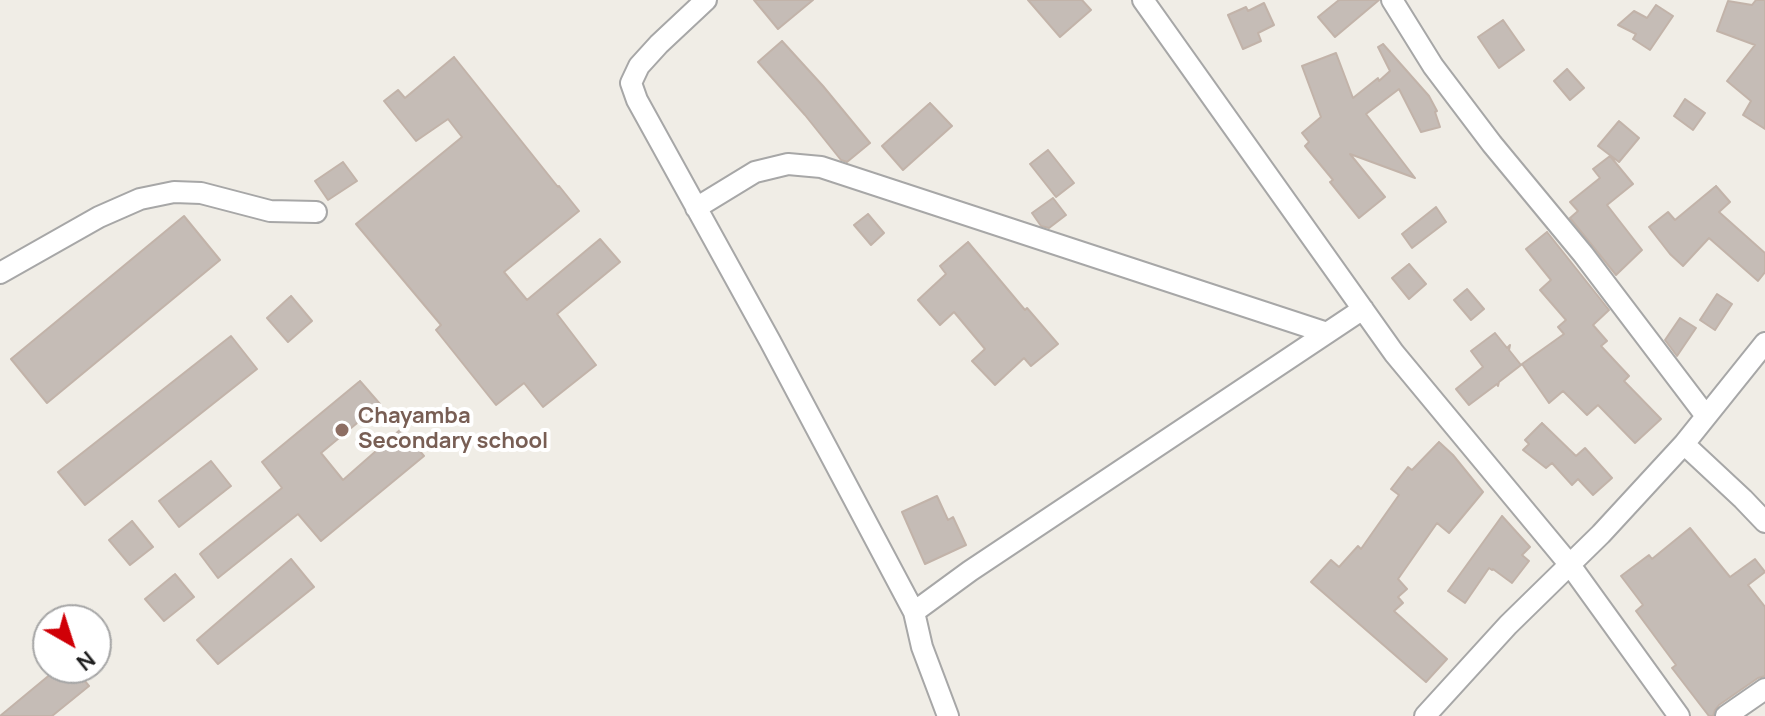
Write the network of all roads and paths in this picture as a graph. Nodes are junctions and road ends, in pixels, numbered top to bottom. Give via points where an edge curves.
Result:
1 (706, 0) edge
2 (1143, 0) edge
3 (1392, 0) edge
4 (696, 208) junction
5 (316, 212) dead end
6 (0, 273) edge
7 (1363, 309) junction
8 (1327, 333) junction
9 (1765, 343) edge
10 (1706, 416) junction
11 (1684, 444) junction
12 (1765, 522) edge
13 (1570, 565) junction
14 (914, 612) junction
15 (1765, 689) edge
16 (1428, 715) edge
17 (948, 716) edge
18 (1679, 716) edge
19 (1726, 716) edge

1 - 4 street via 639,66 631,83
2 - 7 street
3 - 10 street via 1433,66
4 - 8 street via 755,172 788,164 821,167
4 - 14 street
5 - 6 street via 270,211 201,193 174,192 140,199 99,217
7 - 8 street
7 - 13 street
8 - 14 street
9 - 10 street
10 - 11 street
11 - 12 street
11 - 13 street
13 - 16 street
13 - 18 street
14 - 17 street
15 - 19 street

